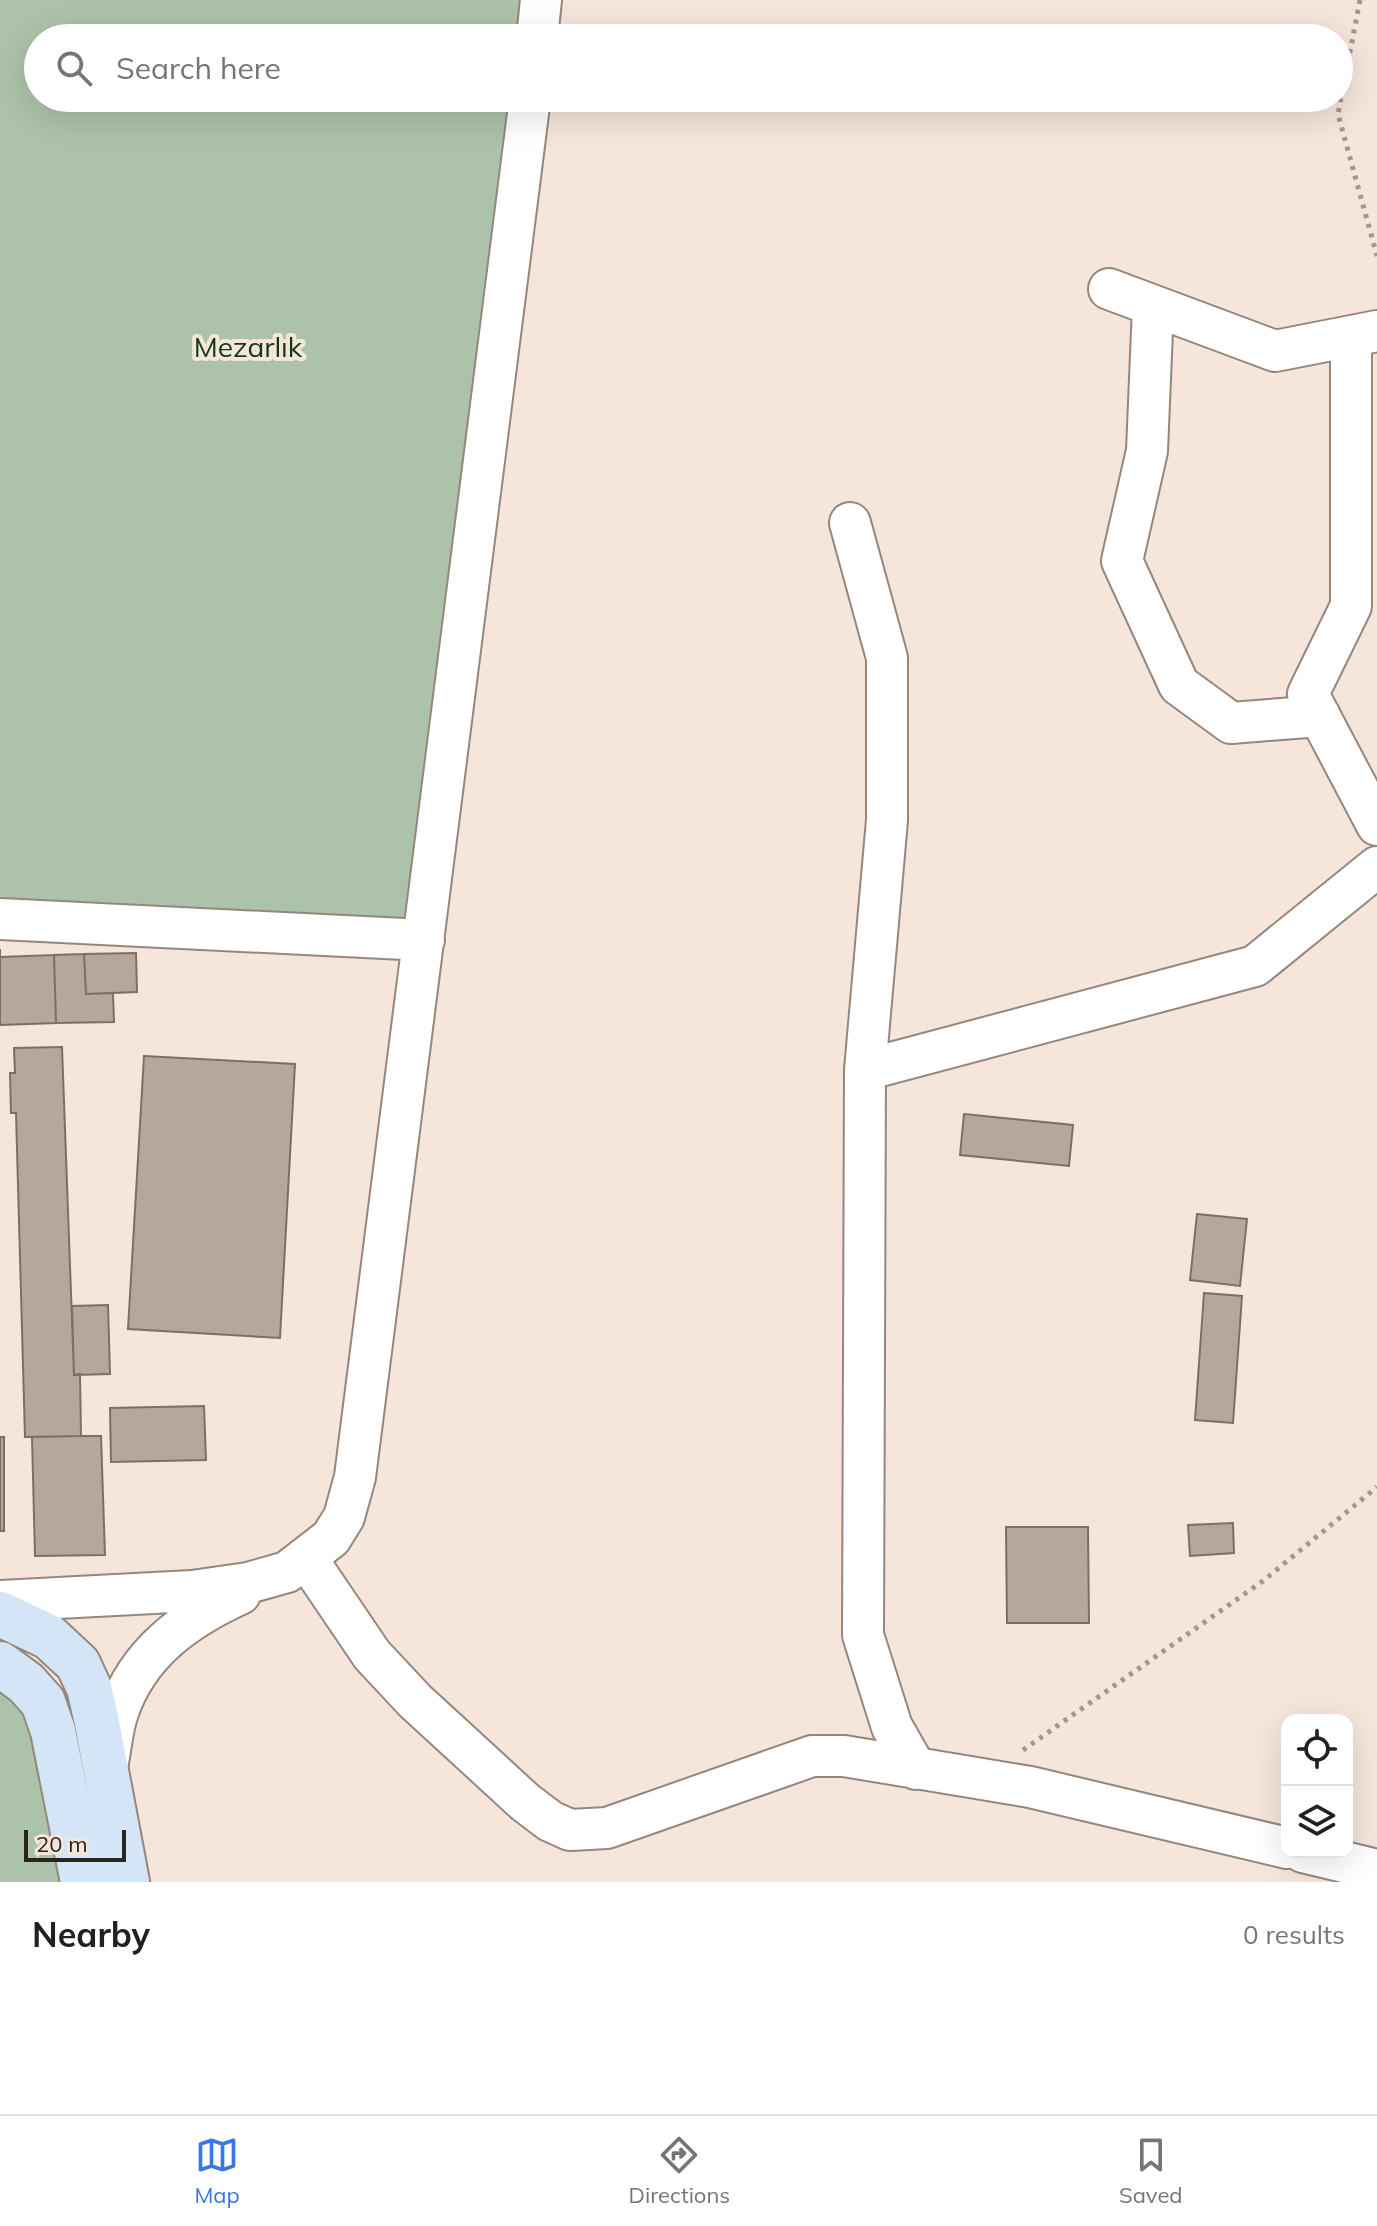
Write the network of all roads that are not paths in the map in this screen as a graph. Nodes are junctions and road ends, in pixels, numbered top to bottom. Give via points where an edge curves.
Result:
1 (541, 0) edge
2 (538, 24) edge
3 (528, 112) edge
4 (1109, 289) dead end
5 (1153, 306) junction
6 (1364, 334) edge
7 (850, 523) dead end
8 (1320, 716) junction
9 (1377, 825) edge
10 (1377, 867) edge
11 (0, 919) edge
12 (424, 940) junction
13 (865, 1070) junction
14 (297, 1566) junction
15 (0, 1601) edge
16 (0, 1614) edge
17 (0, 1664) edge
18 (916, 1769) junction
19 (106, 1773) junction
20 (1281, 1847) edge
21 (1328, 1858) edge
22 (1377, 1870) edge
23 (83, 1882) edge
24 (127, 1882) edge

1 - 2 street
3 - 12 street
4 - 5 street
5 - 6 street via 1275,351
5 - 8 street via 1147,451 1122,561 1179,685 1231,723
6 - 8 street via 1351,606 1308,694
7 - 13 street via 887,658 887,820
8 - 9 street
10 - 13 street via 1255,966
11 - 12 street
12 - 14 street via 355,1477 344,1517 331,1538
13 - 18 street via 863,1635 892,1727
14 - 15 street via 248,1583 192,1591
14 - 18 street via 415,1701 525,1802 570,1830 607,1828 812,1756
14 - 19 street via 212,1607 155,1648 132,1677 117,1714
16 - 19 main road via 49,1637 78,1664 89,1688
17 - 23 main road via 43,1702
18 - 20 street via 1030,1787
19 - 24 main road
21 - 22 street

